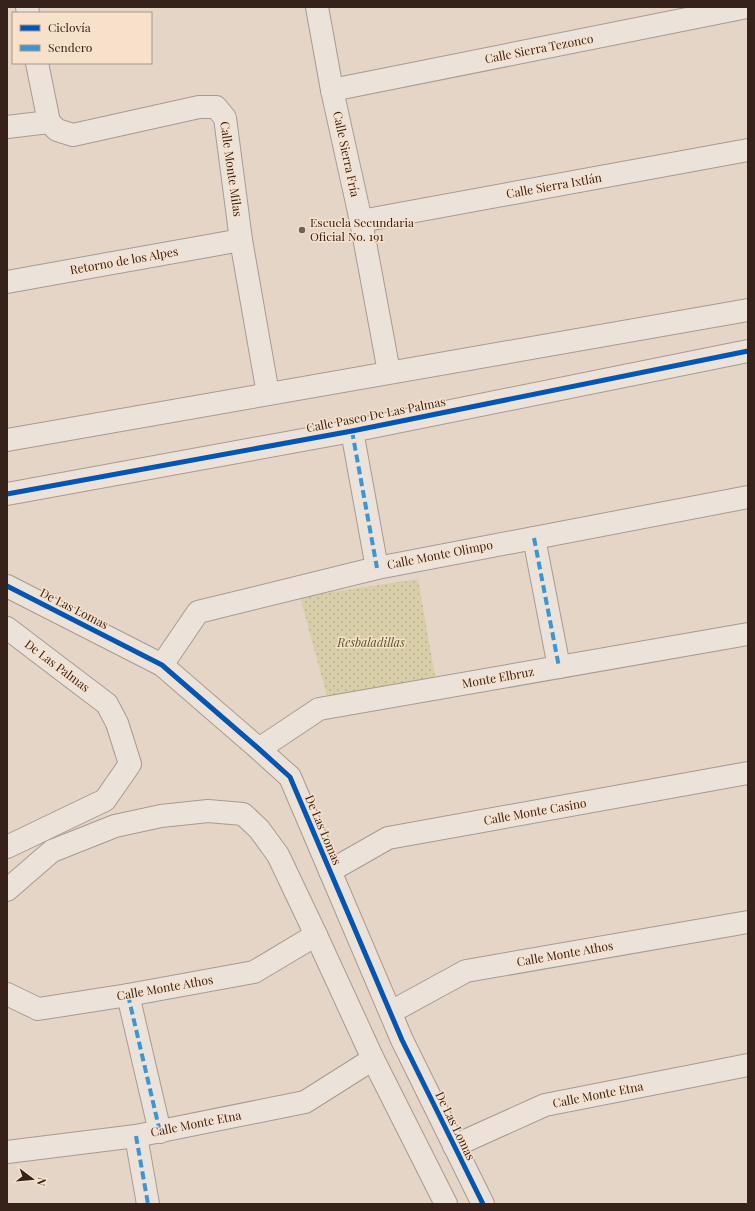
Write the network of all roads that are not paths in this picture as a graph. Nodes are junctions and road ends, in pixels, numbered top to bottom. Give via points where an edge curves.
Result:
1 (317, 7) edge
2 (747, 7) edge
3 (38, 64) edge
4 (332, 90) junction
5 (48, 122) junction
6 (7, 127) edge
7 (748, 150) edge
8 (361, 222) junction
9 (241, 240) junction
10 (7, 282) edge
11 (748, 310) edge
12 (748, 351) edge
13 (389, 372) junction
14 (268, 394) junction
15 (352, 431) junction
16 (7, 440) edge
17 (7, 494) edge
18 (748, 497) edge
19 (534, 538) junction
20 (377, 568) junction
21 (7, 586) edge
22 (7, 628) edge
23 (748, 634) edge
24 (162, 665) junction
25 (559, 667) junction
26 (259, 749) junction
27 (748, 773) edge
28 (7, 847) edge
29 (330, 871) junction
30 (7, 890) edge
31 (748, 922) edge
32 (316, 935) junction
33 (7, 994) edge
34 (128, 995) junction
35 (390, 1012) junction
36 (373, 1059) junction
37 (748, 1065) edge
38 (429, 1095) junction
39 (399, 1111) junction
40 (160, 1132) junction
41 (136, 1136) junction
42 (454, 1146) junction
43 (7, 1152) edge
44 (439, 1202) edge
45 (148, 1204) edge
46 (483, 1204) edge

1 - 4 street, Calle Sierra Fría
2 - 4 street, Calle Sierra Tezonco
3 - 5 street
4 - 8 street, Calle Sierra Fría
5 - 6 street
5 - 9 street, Calle Monte Milas via 57,130 73,135 200,107 216,107 226,118
7 - 8 street, Calle Sierra Ixtlán
8 - 13 street, Calle Sierra Fría
9 - 10 street, Retorno de los Alpes
9 - 14 street, Calle Monte Milas
11 - 13 street
12 - 15 street, Calle Paseo De Las Palmas
13 - 14 street
14 - 16 street
15 - 17 street, Calle Paseo De Las Palmas
15 - 20 street
18 - 19 street, Calle Monte Olimpo
19 - 20 street, Calle Monte Olimpo
19 - 25 street
20 - 24 street, Calle Monte Olimpo via 198,612
21 - 24 street, De Las Lomas
22 - 28 street, De Las Palmas via 107,704 117,723 130,764 105,800
23 - 25 street, Monte Elbruz
24 - 26 street, De Las Lomas
25 - 26 street, Monte Elbruz via 319,709
26 - 29 street, De Las Lomas via 290,777
27 - 29 street, Calle Monte Casino via 388,838
29 - 35 street, De Las Lomas
30 - 32 street via 52,851 115,826 161,816 208,812 243,814 259,829 278,855
31 - 35 street, Calle Monte Athos via 466,971
32 - 34 street, Calle Monte Athos via 254,972
32 - 36 street
33 - 34 street, Calle Monte Athos via 38,1008
34 - 40 street
35 - 38 street, De Las Lomas
36 - 39 street
36 - 40 street, Calle Monte Etna via 305,1102
37 - 42 street, Calle Monte Etna via 545,1105
38 - 39 street
38 - 42 street, De Las Lomas
39 - 44 street
40 - 41 street, Calle Monte Etna
41 - 43 street, Calle Monte Etna
41 - 45 street
42 - 46 street, De Las Lomas

